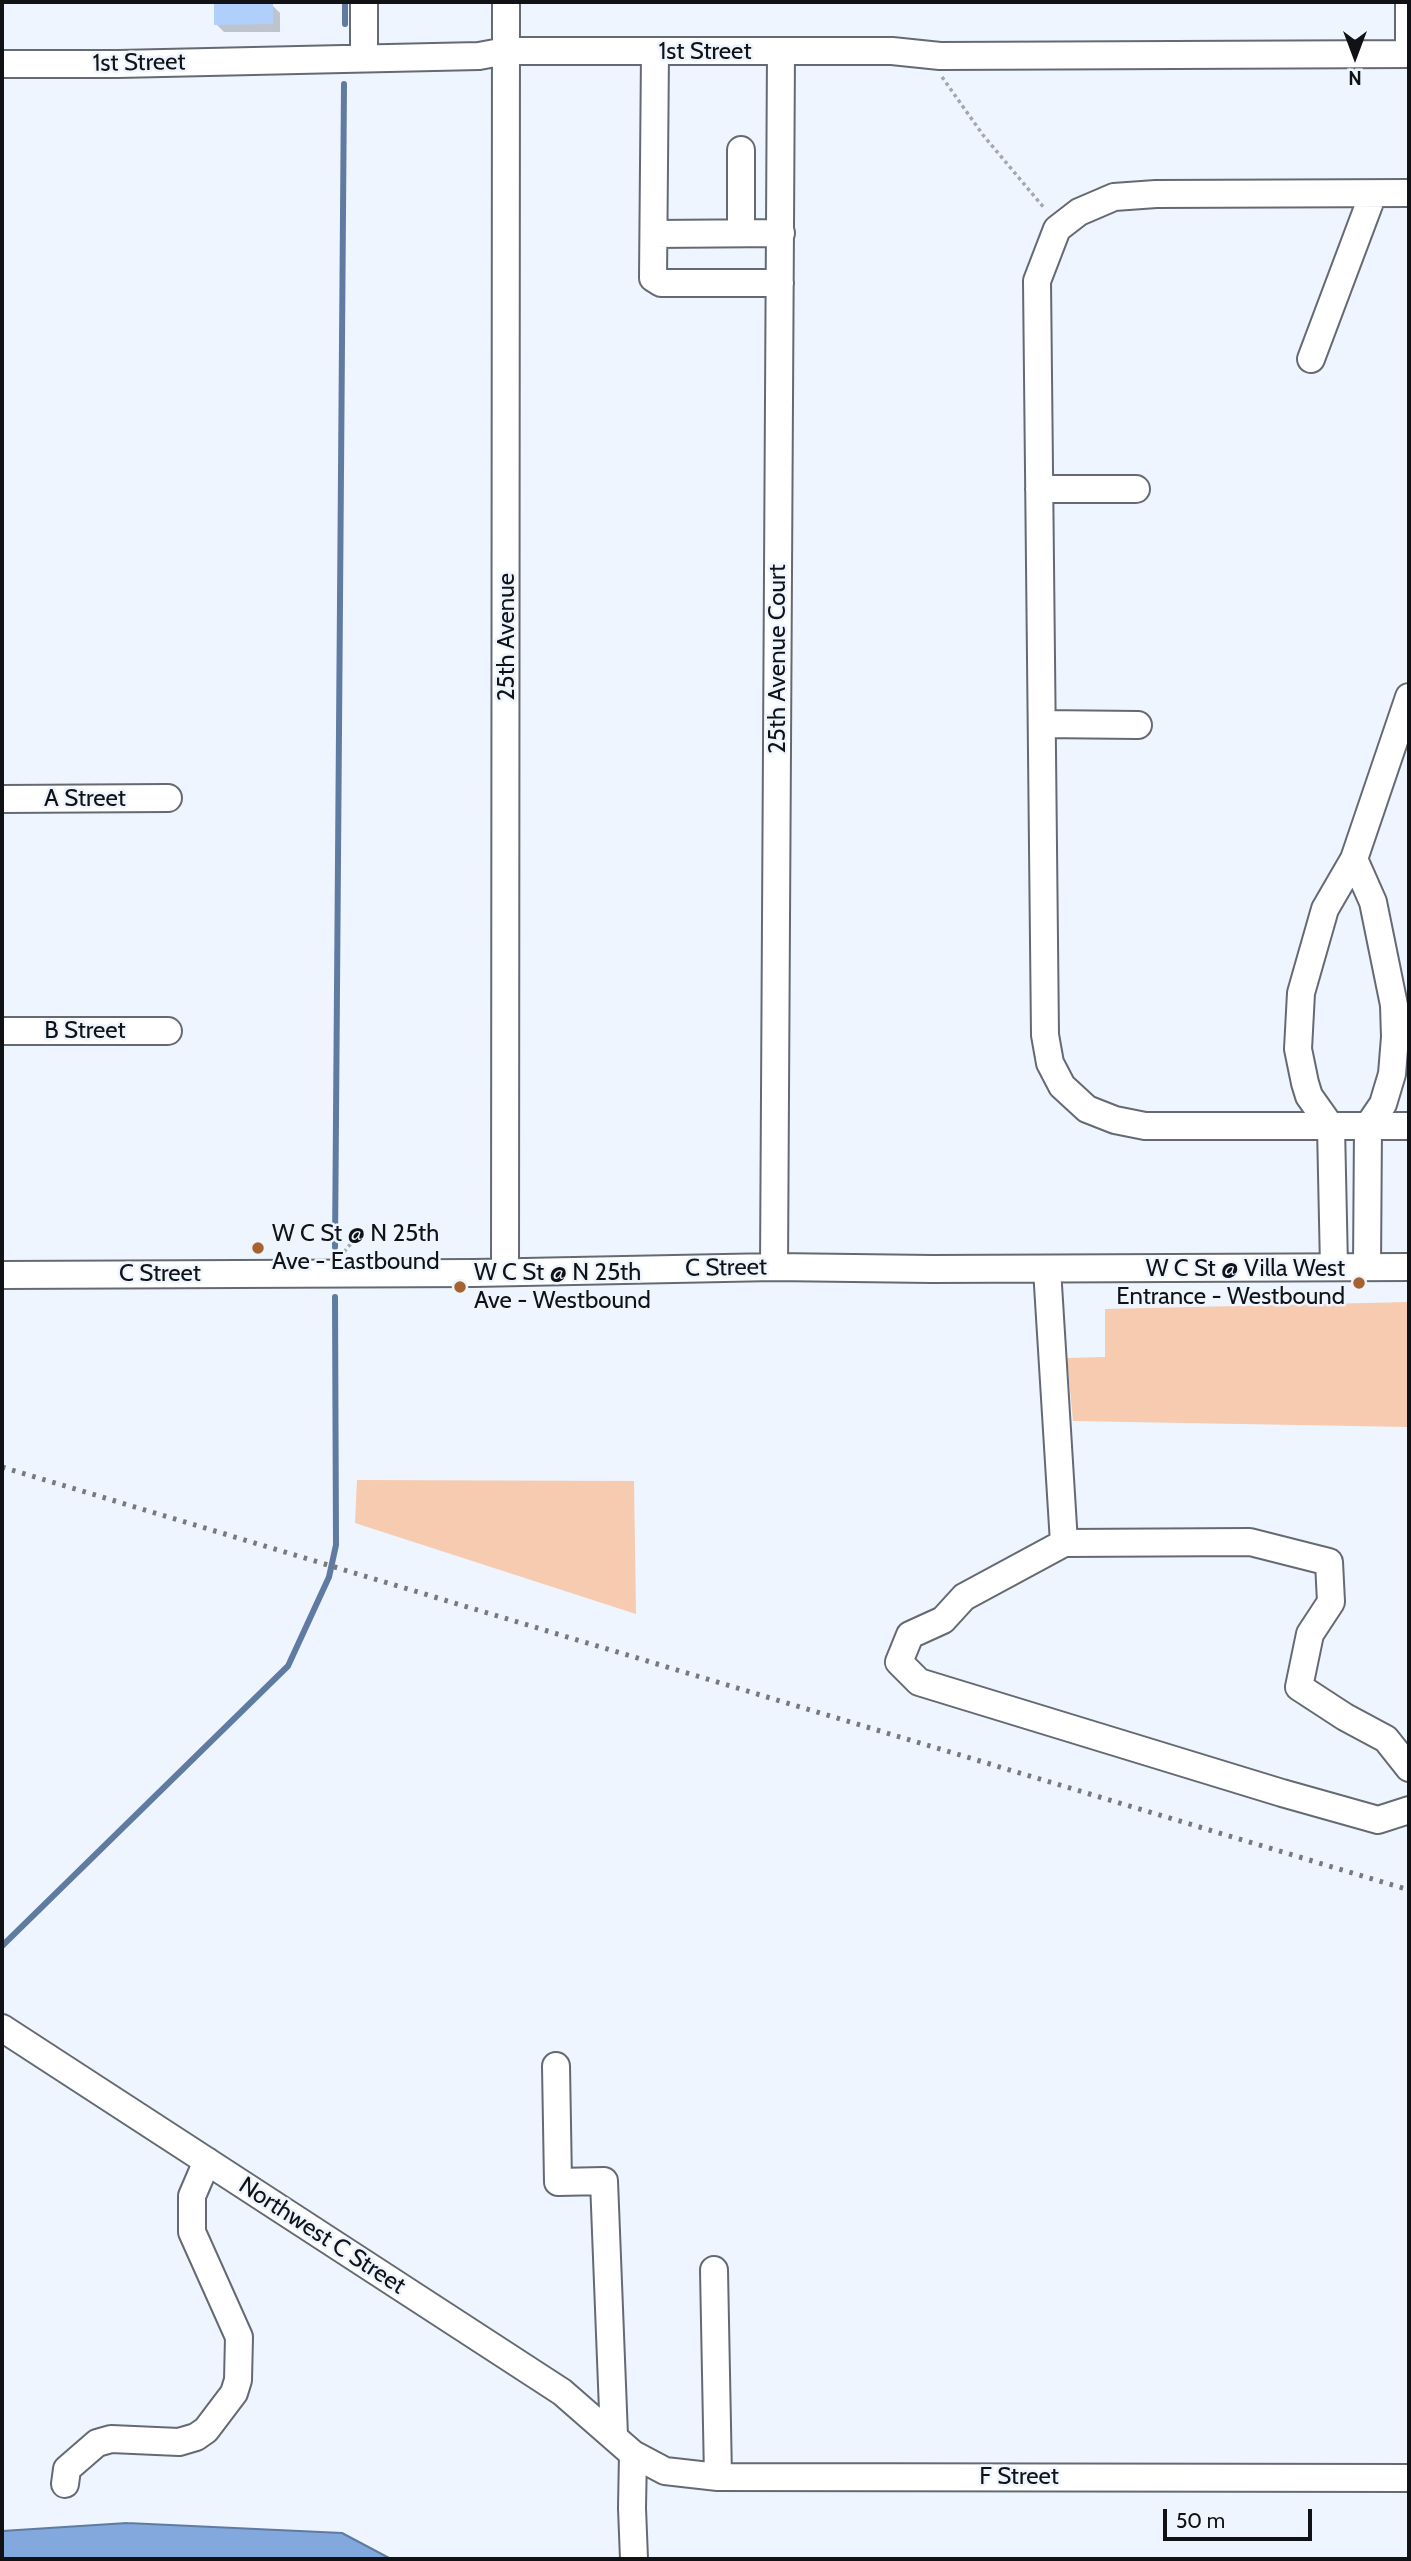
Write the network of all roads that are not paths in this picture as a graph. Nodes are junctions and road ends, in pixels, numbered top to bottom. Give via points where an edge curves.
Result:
1 (364, 2) edge
2 (506, 2) edge
3 (1409, 2) edge
4 (1409, 48) edge
5 (506, 51) junction
6 (655, 52) junction
7 (781, 52) junction
8 (1409, 54) edge
9 (364, 58) junction
10 (2, 64) edge
11 (741, 149) dead end
12 (1409, 193) edge
13 (1373, 194) junction
14 (741, 233) junction
15 (781, 233) junction
16 (654, 234) junction
17 (780, 283) junction
18 (1311, 359) dead end
19 (1039, 489) junction
20 (1136, 489) dead end
21 (1409, 697) edge
22 (1042, 724) junction
23 (1138, 725) dead end
24 (167, 798) dead end
25 (2, 799) edge
26 (1354, 859) junction
27 (2, 1031) edge
28 (167, 1031) dead end
29 (1368, 1126) junction
30 (1409, 1126) edge
31 (1331, 1127) junction
32 (774, 1266) junction
33 (1334, 1267) junction
34 (1367, 1267) junction
35 (1409, 1267) edge
36 (1047, 1269) junction
37 (505, 1272) junction
38 (2, 1275) edge
39 (1064, 1542) junction
40 (1409, 1768) edge
41 (1409, 1810) edge
42 (2, 2028) edge
43 (556, 2066) dead end
44 (207, 2161) junction
45 (714, 2270) dead end
46 (614, 2436) junction
47 (633, 2454) junction
48 (718, 2477) junction
49 (1409, 2478) edge
50 (65, 2484) dead end
51 (634, 2559) edge

1 - 9 street
2 - 5 street, 25th Avenue
3 - 4 street
5 - 6 street, 1st Street
5 - 9 street, 1st Street via 478,56
5 - 37 street, 25th Avenue
6 - 7 street, 1st Street
6 - 16 street
7 - 8 street, 1st Street
7 - 15 street, 25th Avenue Court
9 - 10 street, 1st Street
11 - 14 street
12 - 13 street
13 - 18 street
13 - 19 street via 1114,197 1079,212 1057,229 1037,281
14 - 15 street
14 - 16 street
15 - 17 street, 25th Avenue Court
16 - 17 street via 653,278 661,283
17 - 32 street, 25th Avenue Court
19 - 20 street
19 - 22 street
21 - 26 street
22 - 23 street
22 - 31 street via 1045,1035 1050,1063 1062,1086 1087,1109 1145,1126
24 - 25 street, A Street
26 - 29 street via 1373,902 1394,1005 1392,1074 1384,1104
26 - 31 street via 1322,919 1298,1018 1305,1083
27 - 28 street, B Street
29 - 30 street
29 - 31 street
29 - 34 street
31 - 33 street
32 - 36 street, C Street
32 - 37 street, C Street
33 - 34 street, C Street
33 - 36 street, C Street
34 - 35 street, C Street
36 - 39 street
37 - 38 street, C Street
39 - 40 street via 1250,1542 1329,1562 1331,1602 1310,1634 1299,1687 1386,1739
39 - 41 street via 964,1597 943,1620 911,1635 899,1662 919,1682 1282,1793 1378,1820
42 - 44 street, Northwest C Street
43 - 46 street via 558,2182 604,2181
44 - 46 street, Northwest C Street via 562,2392
44 - 50 street via 192,2196 192,2232 239,2337 234,2393 196,2437 179,2442 111,2439 97,2443 67,2469
45 - 48 street
46 - 47 street, Northwest C Street
47 - 48 street, F Street via 665,2471
47 - 51 street
48 - 49 street, F Street

